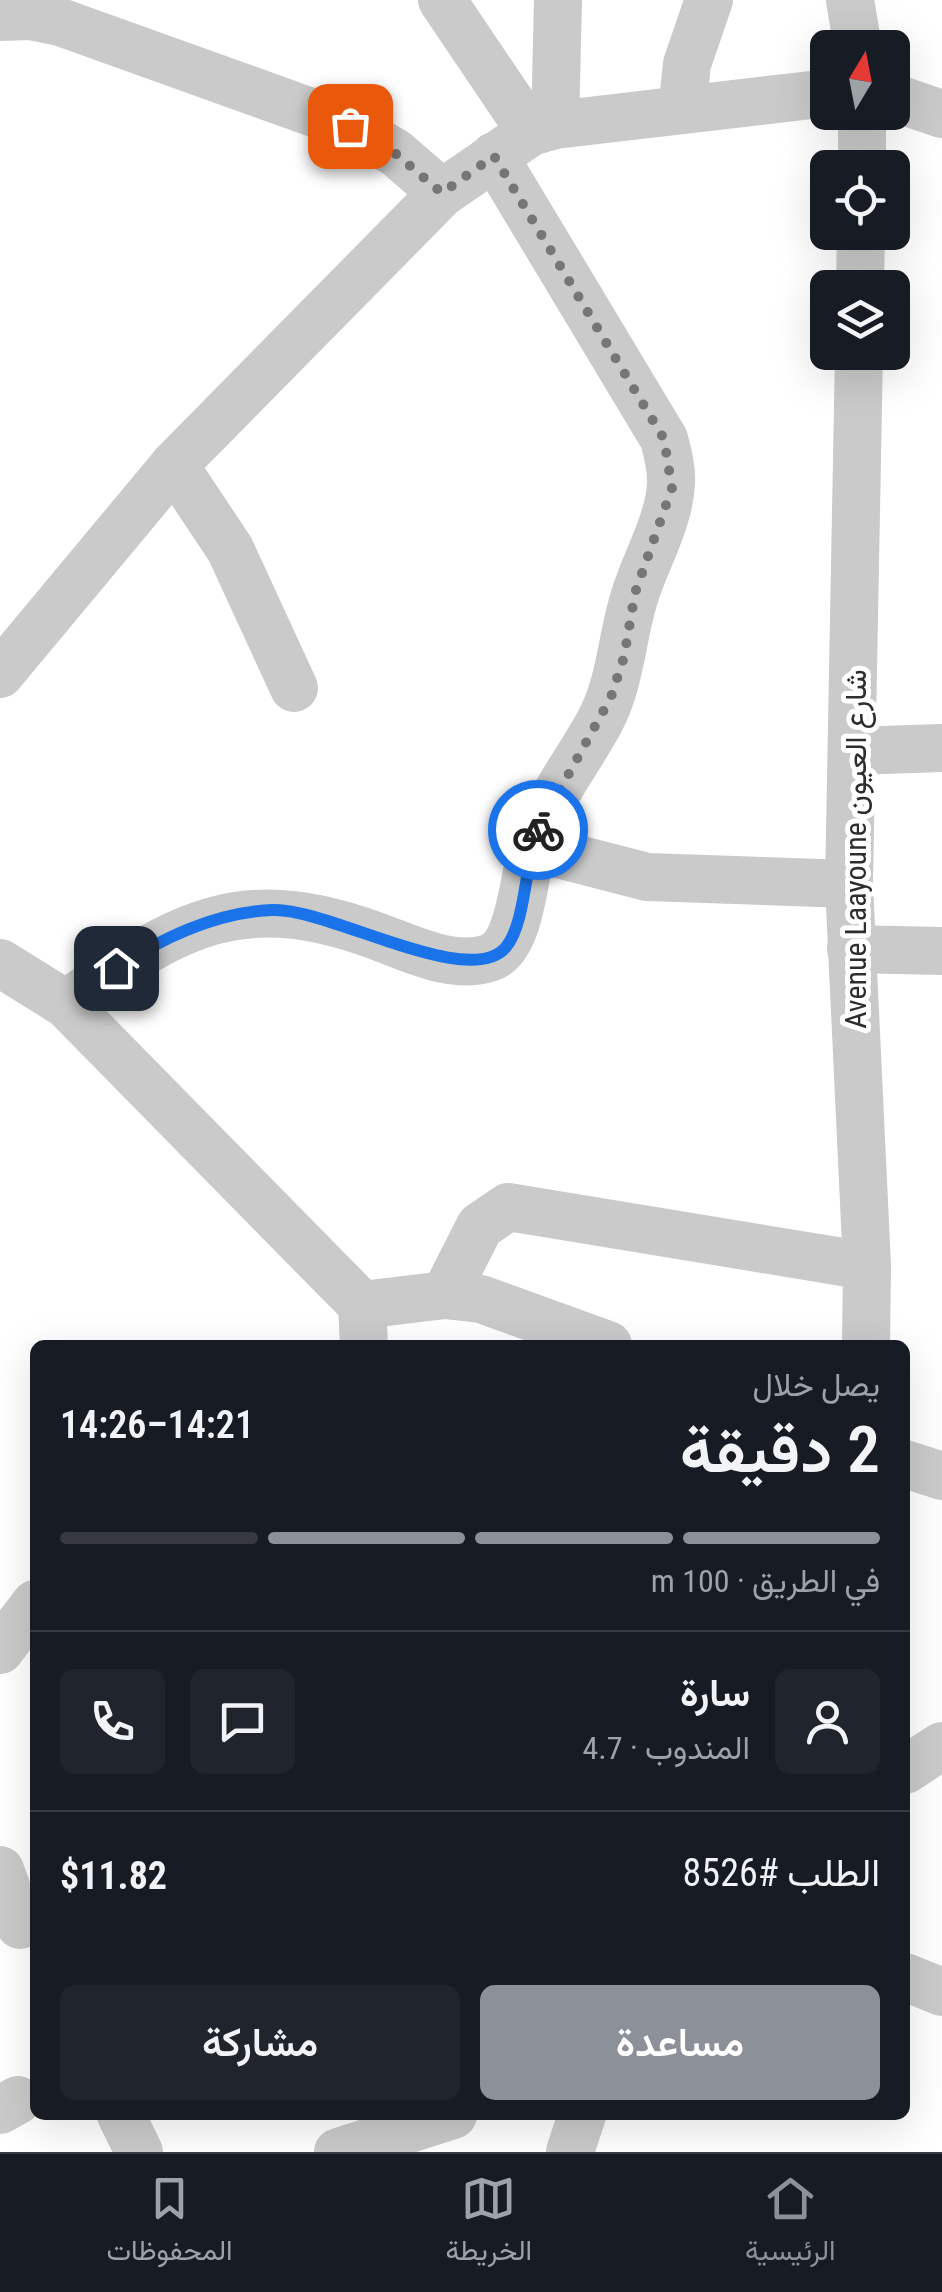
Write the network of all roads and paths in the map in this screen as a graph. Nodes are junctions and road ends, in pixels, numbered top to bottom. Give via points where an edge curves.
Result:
1 (442, 0) edge
2 (558, 0) edge
3 (709, 0) edge
4 (850, 0) edge
5 (0, 18) edge
6 (855, 30) edge
7 (810, 95) edge
8 (910, 103) edge
9 (682, 110) junction
10 (942, 114) edge
11 (527, 138) junction
12 (442, 193) junction
13 (859, 370) edge
14 (174, 465) junction
15 (0, 674) edge
16 (294, 688) dead end
17 (942, 748) edge
18 (853, 751) junction
19 (531, 847) junction
20 (849, 884) junction
21 (851, 949) junction
22 (942, 951) edge
23 (0, 962) edge
24 (66, 1004) junction
25 (867, 1266) junction
26 (445, 1295) junction
27 (363, 1325) edge
28 (562, 1336) edge
29 (866, 1340) edge
30 (910, 1466) edge
31 (942, 1476) edge
32 (0, 1595) edge
33 (30, 1601) edge
34 (30, 1609) edge
35 (0, 1650) edge
36 (942, 1746) edge
37 (910, 1767) edge
38 (0, 1870) edge
39 (18, 1931) edge
40 (910, 1979) edge
41 (942, 1992) edge
42 (123, 2120) edge
43 (437, 2120) edge
44 (580, 2120) edge
45 (138, 2152) edge
46 (338, 2152) edge
47 (570, 2152) edge

1 - 11 street
2 - 11 street
3 - 9 street via 688,64
4 - 6 street
5 - 12 street via 60,22 350,126
7 - 9 street
8 - 10 street
9 - 11 street
11 - 12 street
11 - 19 street via 664,439 672,488 635,593 611,697
12 - 14 street
13 - 18 street, Avenue Laayoune شارع العيون
14 - 15 street
14 - 16 street via 230,549
17 - 18 street
18 - 20 street, Avenue Laayoune شارع العيون
19 - 20 street via 647,878
19 - 24 street via 512,933 492,958 429,956 335,920 273,910 210,922 151,945
20 - 21 street, Avenue Laayoune شارع العيون
21 - 22 street
21 - 25 street, Avenue Laayoune شارع العيون
23 - 24 street
24 - 27 street
25 - 26 street via 508,1207 480,1226
25 - 29 street, Avenue Laayoune شارع العيون
26 - 27 street
26 - 28 street via 482,1299
30 - 31 street
32 - 33 street
34 - 35 street
36 - 37 street
38 - 39 street
40 - 41 street
42 - 45 street
43 - 46 street
44 - 47 street

